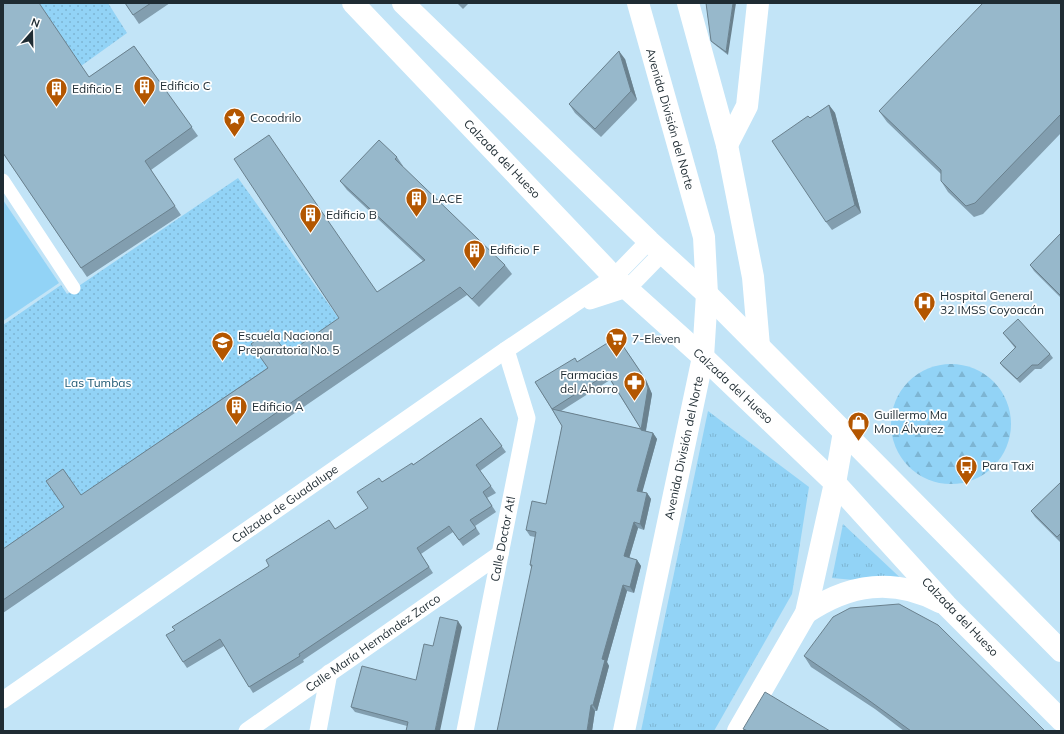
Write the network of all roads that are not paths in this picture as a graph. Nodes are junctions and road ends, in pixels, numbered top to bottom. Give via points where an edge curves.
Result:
1 (353, 3) edge
2 (403, 3) edge
3 (638, 3) edge
4 (688, 3) edge
5 (758, 3) edge
6 (727, 145) junction
7 (3, 180) edge
8 (655, 247) junction
9 (621, 283) junction
10 (74, 288) dead end
11 (707, 294) junction
12 (759, 346) junction
13 (506, 350) junction
14 (703, 357) junction
15 (844, 432) junction
16 (835, 483) junction
17 (500, 554) junction
18 (946, 605) junction
19 (806, 613) junction
20 (1061, 651) edge
21 (329, 674) junction
22 (3, 700) edge
23 (1061, 720) edge
24 (247, 731) edge
25 (318, 731) edge
26 (465, 731) edge
27 (624, 731) edge
28 (738, 731) edge

1 - 9 main road, Calzada del Hueso
2 - 8 main road
3 - 11 main road, Avenida División del Norte via 704,237
4 - 6 main road
5 - 6 main road via 747,106
6 - 12 main road via 753,277
7 - 10 street
8 - 9 street, Calzada de Guadalupe
8 - 11 main road
9 - 13 street, Calzada de Guadalupe via 569,309
9 - 14 main road, Calzada del Hueso
11 - 12 main road
11 - 14 main road, Avenida División del Norte
12 - 15 main road
13 - 17 street, Calle Doctor Atl via 527,418
13 - 22 street, Calzada de Guadalupe
14 - 16 main road, Calzada del Hueso
14 - 27 main road, Avenida División del Norte
15 - 16 main road
15 - 20 main road
16 - 18 main road, Calzada del Hueso
16 - 19 main road
17 - 21 street, Calle María Hernández Zarco
17 - 26 street, Calle Doctor Atl
18 - 19 main road via 910,590 870,587 836,595
18 - 23 main road, Calzada del Hueso
19 - 28 main road
21 - 24 street, Calle María Hernández Zarco
21 - 25 street

